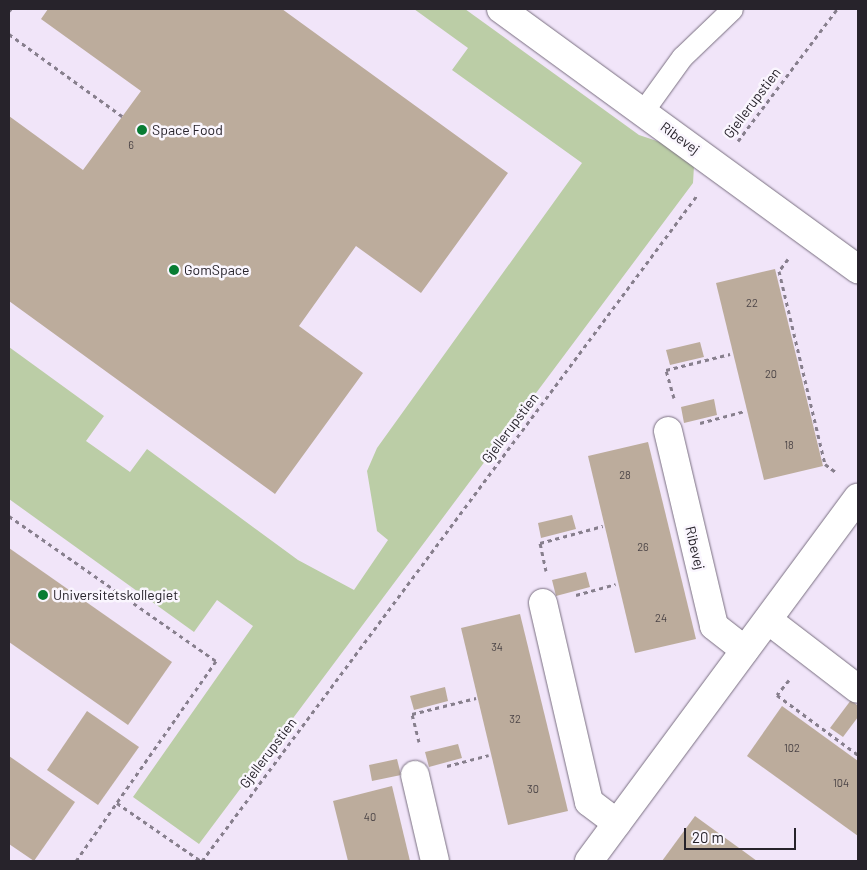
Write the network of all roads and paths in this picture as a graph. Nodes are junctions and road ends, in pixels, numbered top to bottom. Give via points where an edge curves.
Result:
1 (501, 9) edge
2 (732, 9) edge
3 (837, 9) edge
4 (9, 34) edge
5 (643, 111) junction
6 (122, 116) dead end
7 (719, 166) junction
8 (808, 232) junction
9 (858, 269) edge
10 (730, 354) dead end
11 (672, 420) joint
12 (852, 488) edge
13 (9, 516) edge
14 (603, 526) dead end
15 (546, 592) joint
16 (768, 620) junction
17 (746, 650) junction
18 (795, 672) dead end
19 (858, 689) edge
20 (476, 698) dead end
21 (858, 755) edge
22 (418, 764) joint
23 (117, 803) junction
24 (617, 823) junction
25 (76, 861) edge
26 (201, 861) edge
27 (435, 861) edge
28 (589, 861) edge

1 - 5 street, Ribevej
2 - 5 lane via 682,56
3 - 7 path, Gjellerupstien
4 - 6 path
5 - 7 street, Ribevej
7 - 8 street, Ribevej
7 - 26 path, Gjellerupstien
8 - 9 street, Ribevej
8 - 12 path via 779,271 825,464
10 - 11 path via 666,370
11 - 17 street, Ribevej via 714,626
12 - 16 street
13 - 23 path via 216,661
14 - 15 path via 540,543
15 - 24 street via 588,802
16 - 17 street
16 - 19 street
17 - 24 street
18 - 21 path via 777,696
20 - 22 path via 412,714
22 - 27 street
23 - 25 path
23 - 26 path
24 - 28 street

